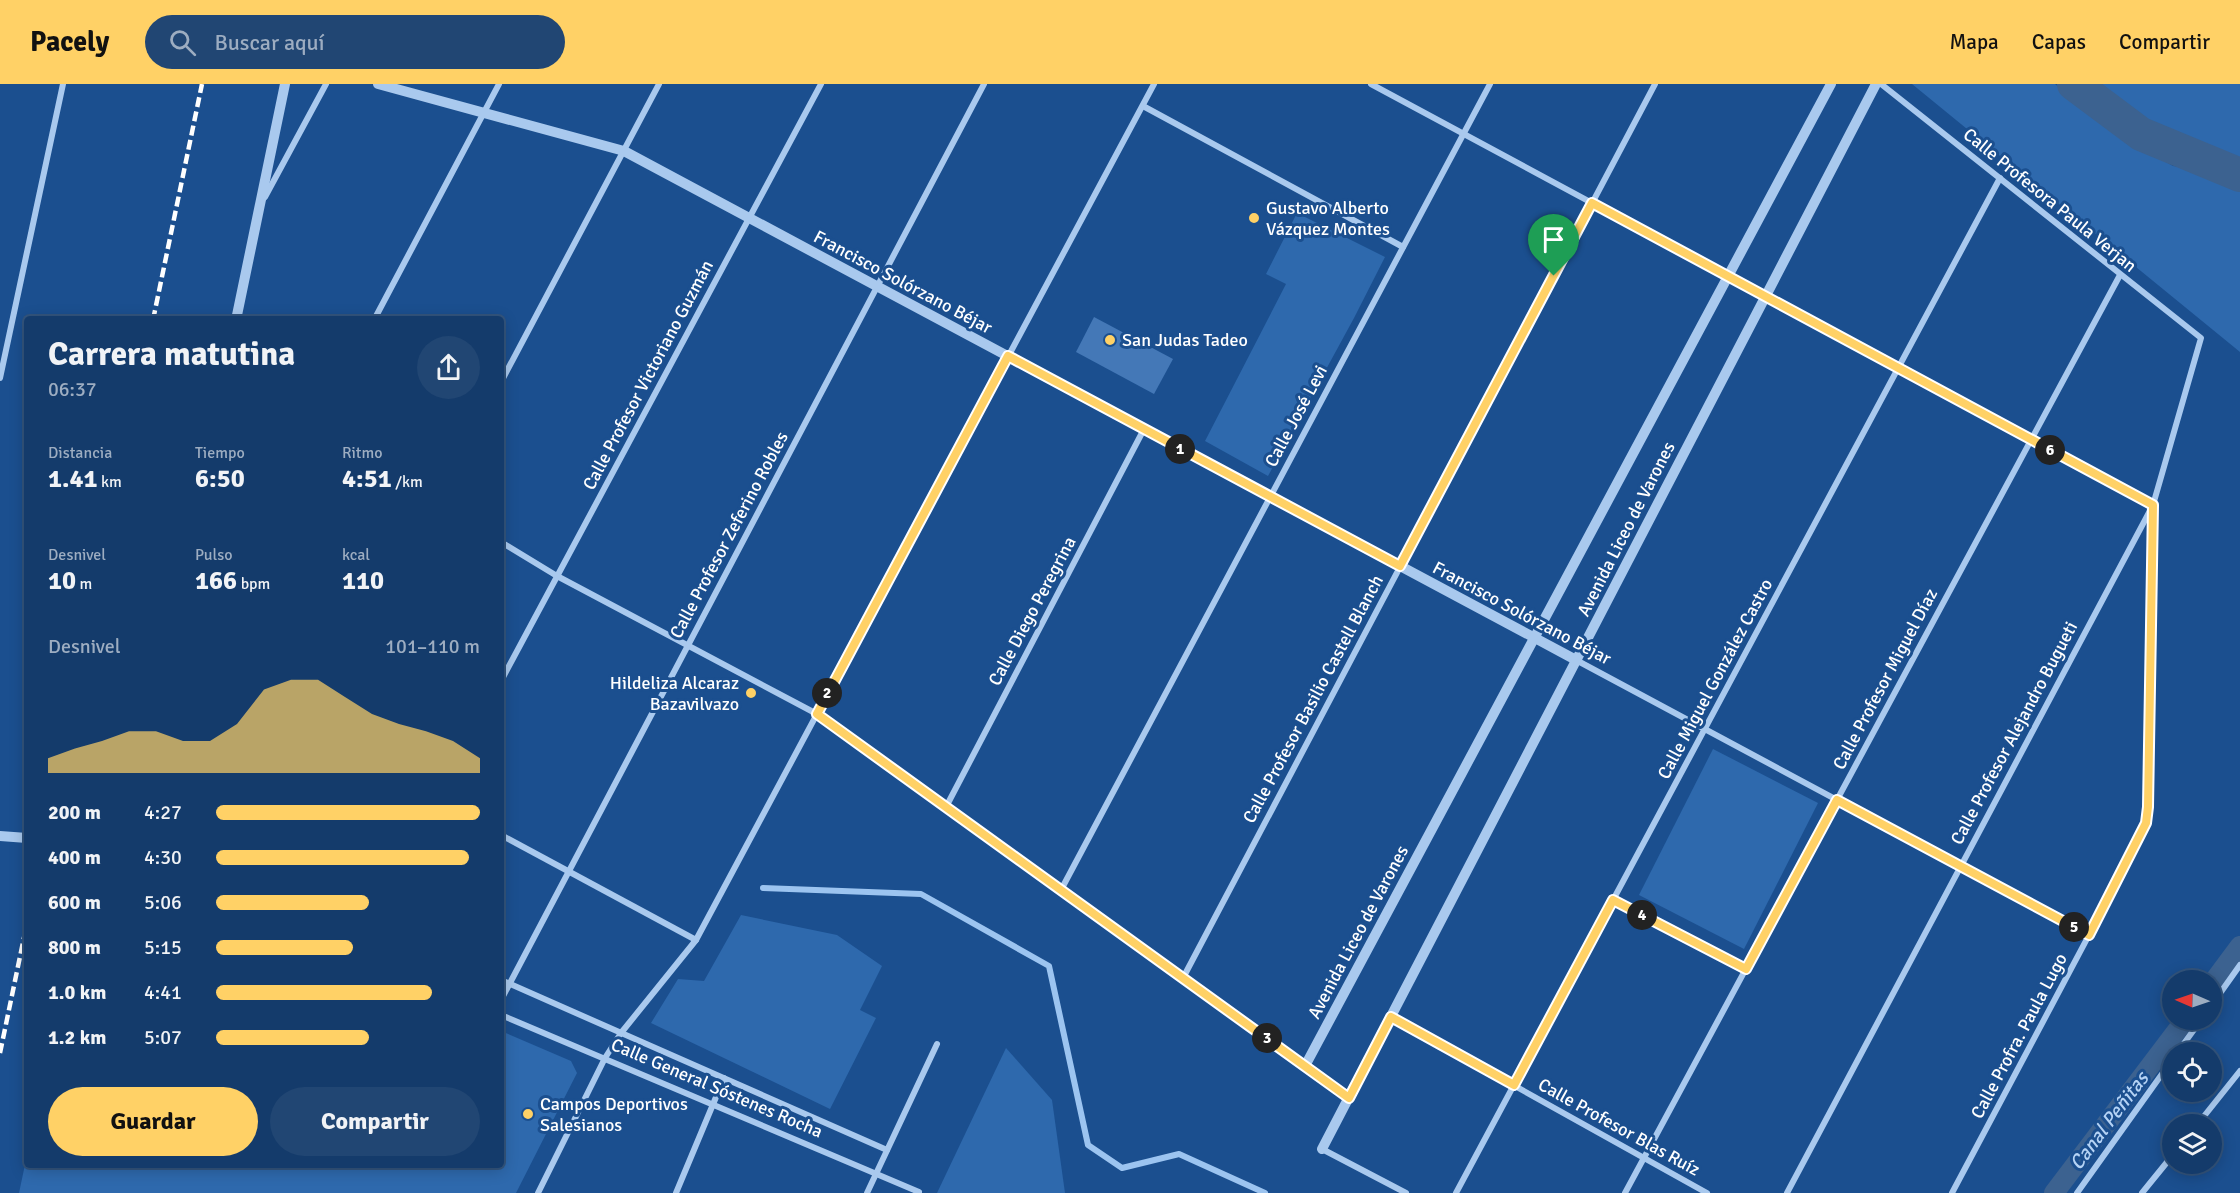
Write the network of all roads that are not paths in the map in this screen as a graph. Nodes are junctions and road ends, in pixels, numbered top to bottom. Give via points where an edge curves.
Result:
1 (63, 84) edge
2 (285, 84) edge
3 (326, 84) edge
4 (378, 84) edge
5 (499, 84) edge
6 (659, 84) edge
7 (821, 84) edge
8 (984, 84) edge
9 (1154, 84) edge
10 (1371, 84) edge
11 (1490, 84) edge
12 (1655, 84) edge
13 (1831, 84) edge
14 (1876, 84) edge
15 (1881, 84) edge
16 (1143, 106) junction
17 (484, 113) junction
18 (1464, 134) junction
19 (624, 151) junction
20 (2000, 178) junction
21 (1592, 203) junction
22 (259, 207) junction
23 (749, 218) junction
24 (1403, 247) junction
25 (2120, 275) junction
26 (1728, 276) junction
27 (877, 286) junction
28 (1766, 296) junction
29 (237, 316) edge
30 (376, 316) edge
31 (2201, 338) joint
32 (1008, 356) junction
33 (1899, 368) junction
34 (504, 376) edge
35 (0, 378) edge
36 (1144, 429) junction
37 (2031, 439) junction
38 (1270, 497) junction
39 (2153, 505) junction
40 (504, 544) edge
41 (1400, 566) junction
42 (557, 576) junction
43 (1534, 638) junction
44 (688, 646) junction
45 (1576, 660) junction
46 (504, 675) edge
47 (817, 714) junction
48 (1705, 729) junction
49 (1837, 800) junction
50 (946, 807) junction
51 (0, 836) edge
52 (504, 837) edge
53 (24, 838) edge
54 (1960, 866) junction
55 (570, 871) junction
56 (1061, 890) junction
57 (1613, 900) junction
58 (2089, 935) junction
59 (696, 940) junction
60 (2240, 965) edge
61 (1746, 969) junction
62 (1183, 978) junction
63 (504, 981) edge
64 (510, 984) junction
65 (2222, 990) edge
66 (504, 995) edge
67 (504, 1016) edge
68 (1391, 1017) junction
69 (621, 1033) junction
70 (938, 1044) dead end
71 (605, 1058) junction
72 (1305, 1066) junction
73 (2240, 1071) edge
74 (2162, 1074) edge
75 (724, 1078) junction
76 (1514, 1085) junction
77 (1349, 1098) junction
78 (713, 1104) junction
79 (2206, 1114) edge
80 (1322, 1149) joint
81 (887, 1150) junction
82 (1644, 1158) junction
83 (2162, 1168) edge
84 (876, 1173) junction
85 (920, 1192) edge
86 (538, 1193) edge
87 (676, 1193) edge
88 (867, 1193) edge
89 (1406, 1193) edge
90 (1456, 1193) edge
91 (1625, 1193) edge
92 (1707, 1193) edge
93 (1787, 1193) edge
94 (1952, 1193) edge
95 (2077, 1193) edge
96 (2142, 1193) edge

1 - 35 street
2 - 22 street
3 - 22 street
4 - 17 street, Francisco Solórzano Béjar
5 - 17 street
6 - 19 street
7 - 23 street, Calle Profesor Victoriano Guzmán
8 - 27 street, Calle Profesor Zeferino Robles
9 - 16 street
10 - 18 street
11 - 18 street, Calle José Levi
12 - 21 street, Calle Profesor Basilio Castell Blanch
13 - 26 street, Avenida Liceo de Varones
14 - 28 street, Avenida Liceo de Varones
15 - 20 street, Calle Profesora Paula Verjan
16 - 24 street
16 - 32 street
17 - 19 street, Francisco Solórzano Béjar
17 - 30 street
18 - 21 street
18 - 24 street, Calle José Levi
19 - 23 street, Francisco Solórzano Béjar
19 - 34 street
20 - 25 street, Calle Profesora Paula Verjan
20 - 33 street, Calle Miguel González Castro
21 - 26 street
21 - 41 street, Calle Profesor Basilio Castell Blanch
22 - 29 street
23 - 27 street, Francisco Solórzano Béjar
23 - 42 street, Calle Profesor Victoriano Guzmán
24 - 38 street, Calle José Levi
25 - 31 street, Calle Profesora Paula Verjan
25 - 37 street, Calle Profesor Miguel Díaz
26 - 28 street
26 - 43 street, Avenida Liceo de Varones
27 - 32 street, Francisco Solórzano Béjar
27 - 44 street, Calle Profesor Zeferino Robles
28 - 33 street
28 - 45 street, Avenida Liceo de Varones
31 - 39 street, Calle Profesor Alejandro Bugueti
32 - 36 street, Francisco Solórzano Béjar
32 - 47 street
33 - 37 street
33 - 48 street, Calle Miguel González Castro
36 - 38 street, Francisco Solórzano Béjar
36 - 50 street, Calle Diego Peregrina
37 - 39 street
37 - 49 street, Calle Profesor Miguel Díaz
38 - 41 street, Francisco Solórzano Béjar
38 - 56 street, Calle José Levi
39 - 54 street, Calle Profesor Alejandro Bugueti
39 - 58 street, Calle Profra. Paula Lugo via 2146,823
40 - 42 street
41 - 43 street, Francisco Solórzano Béjar
41 - 62 street, Calle Profesor Basilio Castell Blanch
42 - 44 street
42 - 46 street, Calle Profesor Victoriano Guzmán
43 - 45 street, Francisco Solórzano Béjar
43 - 72 street, Avenida Liceo de Varones
44 - 47 street
44 - 55 street, Calle Profesor Zeferino Robles
45 - 48 street, Francisco Solórzano Béjar
45 - 68 street, Avenida Liceo de Varones
47 - 50 street
47 - 59 street
48 - 49 street, Francisco Solórzano Béjar
48 - 57 street, Calle Miguel González Castro
49 - 54 street, Francisco Solórzano Béjar
49 - 61 street, Calle Profesor Miguel Díaz
50 - 56 street
51 - 53 street
52 - 55 street
54 - 58 street, Francisco Solórzano Béjar
54 - 93 street, Calle Profesor Alejandro Bugueti
55 - 59 street
55 - 64 street, Calle Profesor Zeferino Robles
56 - 62 street
57 - 61 street
57 - 76 street, Calle Miguel González Castro
58 - 94 street, Calle Profra. Paula Lugo
59 - 69 street
60 - 65 street
61 - 82 street, Calle Profesor Miguel Díaz
62 - 72 street
63 - 64 street, Calle General Sóstenes Rocha
64 - 66 street, Calle Profesor Zeferino Robles
64 - 69 street, Calle General Sóstenes Rocha
67 - 71 street, Calle General Sóstenes Rocha
68 - 76 street, Calle Profesor Blas Ruíz
68 - 77 street, Avenida Liceo de Varones
69 - 71 street
69 - 75 street, Calle General Sóstenes Rocha
70 - 81 street
71 - 78 street, Calle General Sóstenes Rocha
71 - 86 street
72 - 77 street
73 - 79 street
74 - 95 street
75 - 78 street
75 - 81 street, Calle General Sóstenes Rocha
76 - 82 street, Calle Profesor Blas Ruíz
76 - 90 street, Calle Miguel González Castro
77 - 80 street, Avenida Liceo de Varones
78 - 84 street, Calle General Sóstenes Rocha
78 - 87 street
80 - 89 street
81 - 84 street
82 - 91 street, Calle Profesor Miguel Díaz
82 - 92 street, Calle Profesor Blas Ruíz
83 - 96 street
84 - 85 street, Calle General Sóstenes Rocha
84 - 88 street

